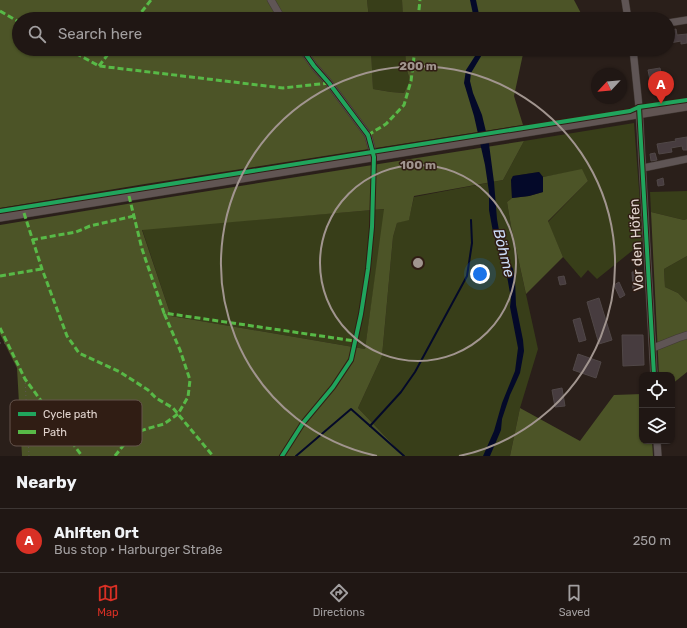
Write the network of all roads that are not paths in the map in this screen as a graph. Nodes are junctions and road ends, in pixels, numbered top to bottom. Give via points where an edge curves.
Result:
1 (271, 0) edge
2 (625, 0) edge
3 (278, 12) edge
4 (627, 12) edge
5 (687, 20) edge
6 (675, 22) edge
7 (307, 56) edge
8 (634, 56) edge
9 (687, 106) edge
10 (640, 114) junction
11 (374, 157) junction
12 (687, 159) edge
13 (643, 168) junction
14 (0, 217) edge
15 (687, 335) edge
16 (653, 348) junction
17 (654, 372) edge
18 (657, 444) edge
19 (658, 456) edge

1 - 3 street
2 - 4 street
5 - 6 street
7 - 11 street via 368,135
8 - 10 street, Vor den Höfen
9 - 10 main road
10 - 11 main road
10 - 13 street, Vor den Höfen
11 - 14 main road
12 - 13 street
13 - 16 street, Vor den Höfen
15 - 16 street
16 - 17 street, Vor den Höfen
18 - 19 street

